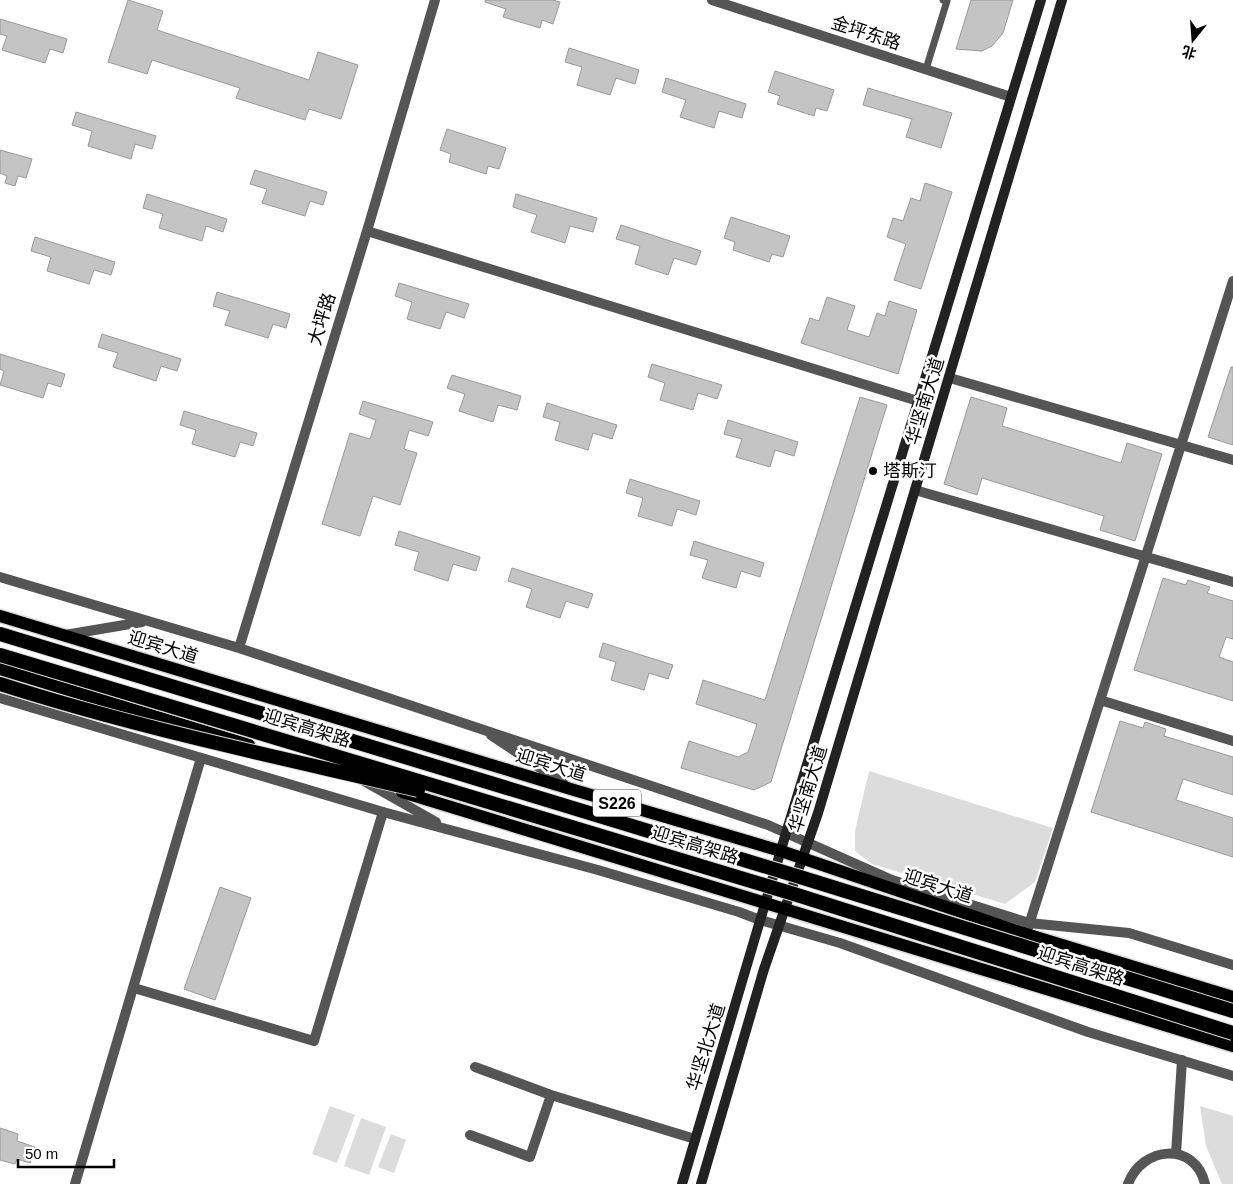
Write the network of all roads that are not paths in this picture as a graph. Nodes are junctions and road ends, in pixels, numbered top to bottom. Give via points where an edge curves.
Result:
1 (434, 0) edge
2 (712, 0) edge
3 (943, 0) edge
4 (1041, 0) edge
5 (1062, 0) edge
6 (926, 69) junction
7 (1011, 97) junction
8 (367, 231) junction
9 (1233, 281) edge
10 (950, 378) junction
11 (918, 401) junction
12 (1181, 444) junction
13 (1233, 460) edge
14 (915, 490) junction
15 (1146, 556) junction
16 (0, 577) edge
17 (1233, 582) edge
18 (0, 616) edge
19 (146, 621) junction
20 (0, 634) edge
21 (66, 635) junction
22 (239, 648) junction
23 (0, 655) edge
24 (0, 669) edge
25 (0, 684) edge
26 (0, 698) edge
27 (1100, 700) junction
28 (481, 728) junction
29 (1233, 741) edge
30 (201, 758) junction
31 (359, 778) junction
32 (574, 790) junction
33 (383, 812) junction
34 (550, 821) junction
35 (448, 829) junction
36 (786, 833) junction
37 (809, 841) junction
38 (781, 851) junction
39 (803, 858) junction
40 (766, 903) junction
41 (786, 908) junction
42 (760, 920) junction
43 (780, 925) junction
44 (1028, 929) junction
45 (1233, 965) edge
46 (134, 988) junction
47 (1233, 997) edge
48 (1233, 1012) edge
49 (1233, 1033) edge
50 (1233, 1046) edge
51 (1182, 1060) junction
52 (475, 1067) dead end
53 (1233, 1076) edge
54 (551, 1095) junction
55 (470, 1135) dead end
56 (695, 1139) junction
57 (1176, 1154) junction
58 (75, 1184) edge
59 (682, 1184) edge
60 (701, 1184) edge
61 (1128, 1184) edge
62 (1205, 1184) edge

1 - 8 street, 大坪路
2 - 6 street, 金坪东路
3 - 6 lane via 947,1
4 - 7 main road, 华坚南大道
5 - 10 main road, 华坚南大道
6 - 7 street, 金坪东路
7 - 11 main road, 华坚南大道
8 - 11 street
8 - 22 street, 大坪路
9 - 12 street
10 - 12 street
10 - 14 main road, 华坚南大道
11 - 36 main road, 华坚南大道
12 - 13 street
12 - 15 street
14 - 15 street
14 - 37 main road, 华坚南大道
15 - 17 street
15 - 27 street
16 - 19 street
18 - 21 main road, 迎宾大道 / S226
19 - 21 street
19 - 22 street
20 - 48 highway, 迎宾高架路, bridge
21 - 32 main road, 迎宾大道 / S226
22 - 28 street
23 - 34 highway, 迎宾高架路, bridge
24 - 31 main road
25 - 34 highway, bridge via 172,733
26 - 30 street
27 - 29 street
27 - 44 street
28 - 32 street
28 - 36 street
30 - 33 street
30 - 46 street
31 - 35 street
31 - 40 main road
32 - 38 main road, 迎宾大道 / S226
33 - 35 street
33 - 46 street via 314,1042
34 - 49 highway, 迎宾高架路, bridge via 794,894
35 - 42 street via 608,873
36 - 37 street
36 - 38 main road, 华坚南大道
37 - 39 main road, 华坚南大道
37 - 44 street via 892,880
38 - 39 main road, 迎宾大道 / S226
38 - 40 main road, 华坚南大道
39 - 41 main road, 华坚南大道
39 - 44 main road, 迎宾大道 / S226
40 - 41 main road
40 - 42 main road, 华坚南大道
41 - 43 main road, 华坚南大道
41 - 50 main road
42 - 43 street
42 - 56 main road, 华坚北大道
43 - 51 street via 840,943 1088,1032
43 - 60 main road, 华坚北大道
44 - 45 street via 1129,933
44 - 47 main road, 迎宾大道 / S226
46 - 58 street
51 - 53 street
51 - 57 street
52 - 54 street
54 - 55 street via 530,1157
54 - 56 street
56 - 59 main road, 华坚北大道
57 - 61 street via 1163,1154 1140,1163
57 - 62 street via 1198,1169

